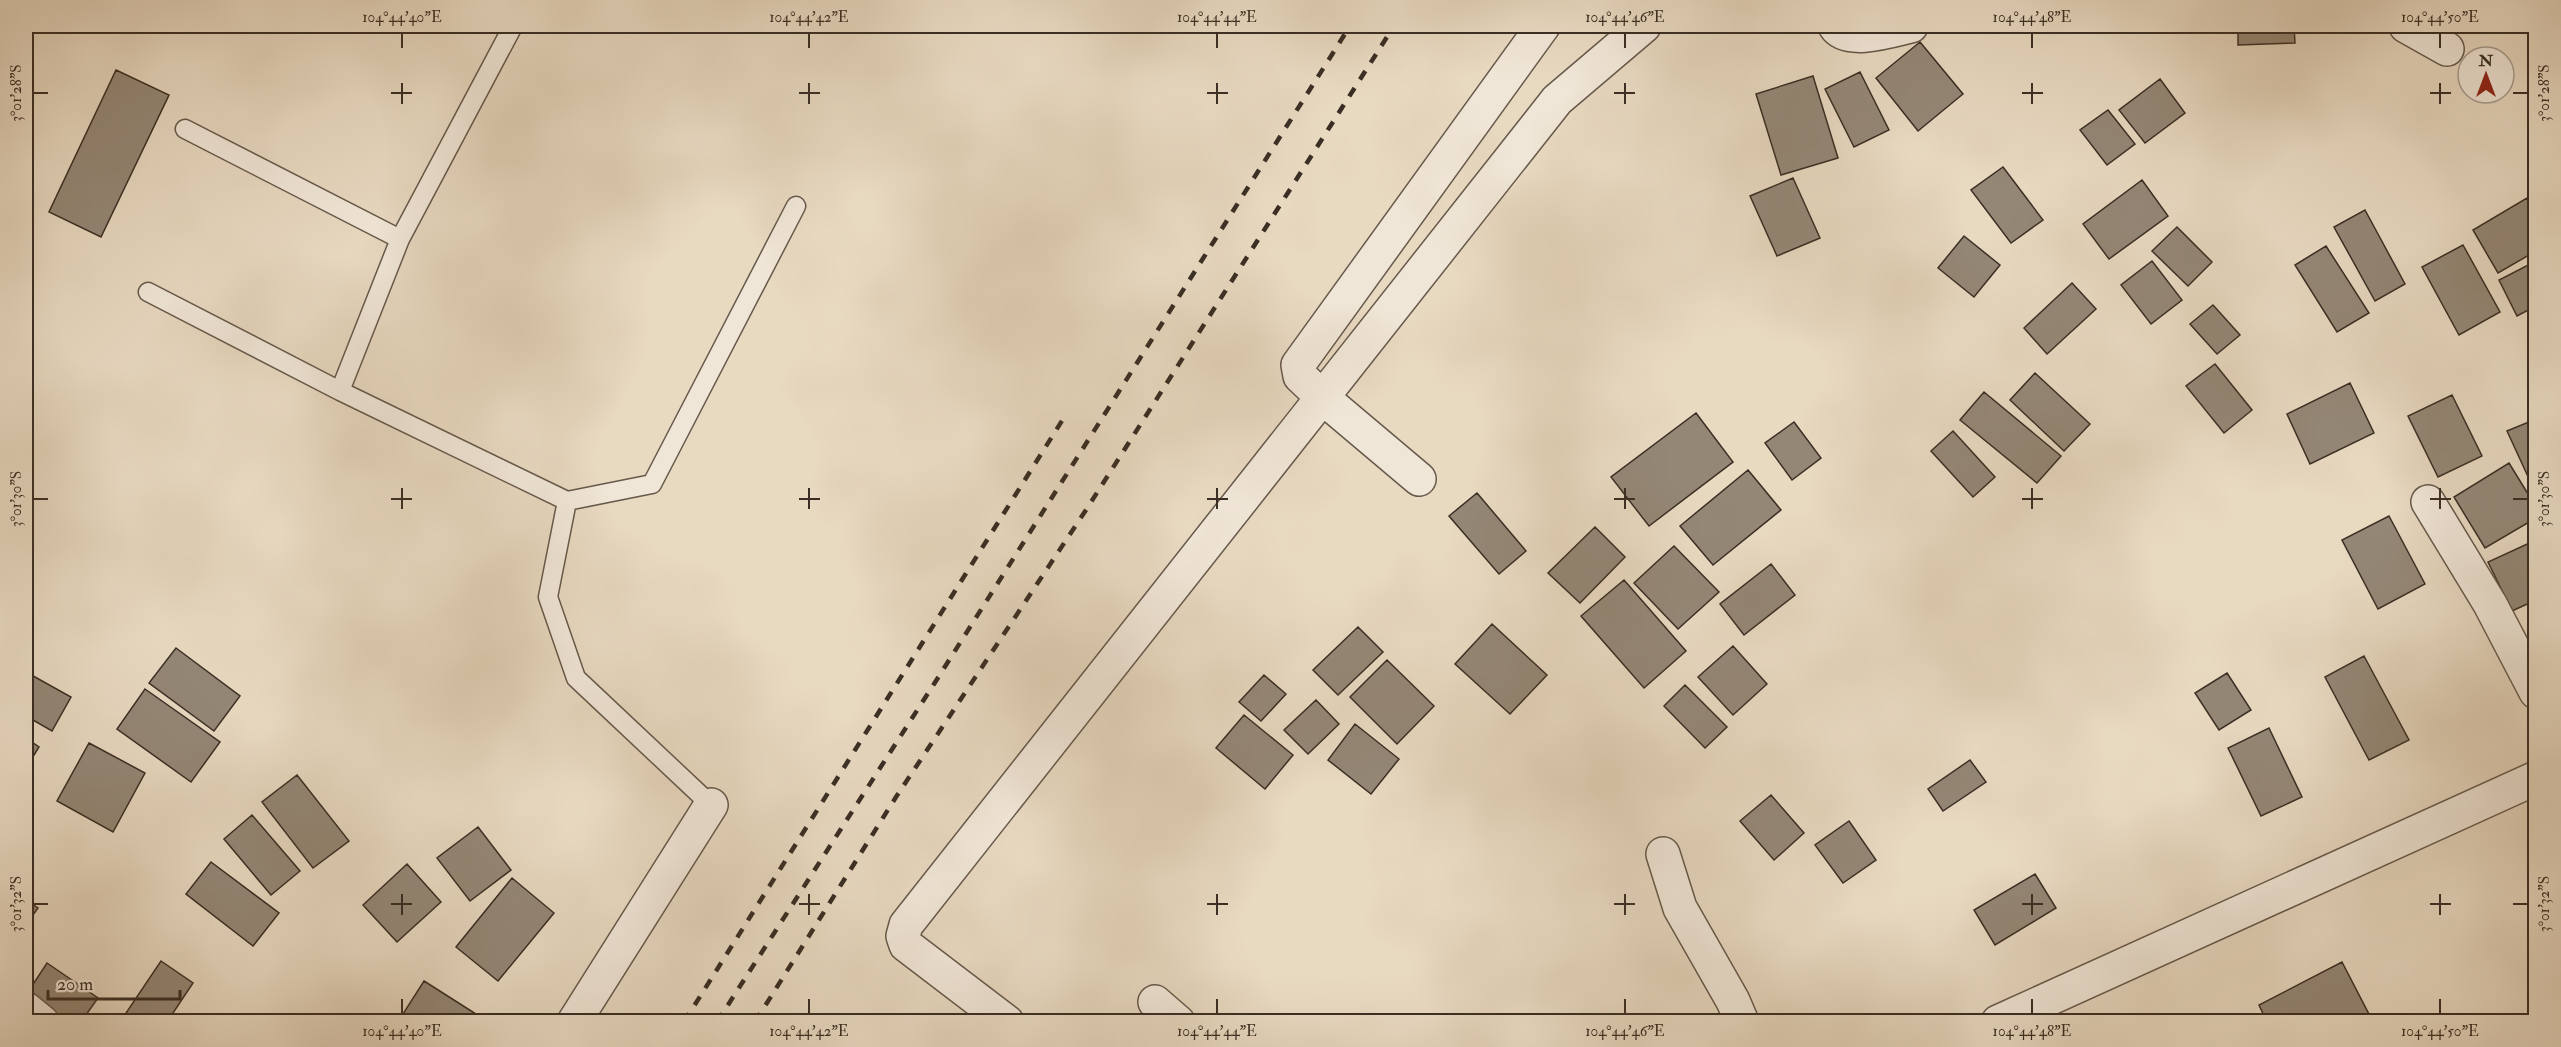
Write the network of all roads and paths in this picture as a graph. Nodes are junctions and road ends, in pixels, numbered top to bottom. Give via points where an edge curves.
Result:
1 (513, 26) edge
2 (1543, 26) edge
3 (1644, 26) edge
4 (1835, 26) edge
5 (1911, 26) edge
6 (2406, 26) edge
7 (2446, 49) dead end
8 (185, 129) dead end
9 (796, 206) dead end
10 (400, 239) junction
11 (148, 291) dead end
12 (340, 391) junction
13 (1323, 398) junction
14 (1419, 479) dead end
15 (567, 501) junction
16 (2428, 502) dead end
17 (2535, 692) edge
18 (2535, 778) edge
19 (711, 805) joint
20 (1663, 854) dead end
21 (26, 1009) edge
22 (42, 1022) edge
23 (574, 1022) edge
24 (1006, 1022) edge
25 (1742, 1022) edge
26 (1998, 1022) edge

1 - 10 lane
2 - 13 street via 1298,365 1300,376
3 - 13 street via 1557,100
4 - 5 street via 1852,36
6 - 7 street
8 - 10 lane
9 - 15 lane via 652,484
10 - 12 lane
11 - 12 lane
12 - 15 lane
13 - 14 street
13 - 24 street via 906,925 906,945
15 - 19 lane via 548,597 576,678
16 - 17 street via 2490,604
18 - 26 street
19 - 23 street
20 - 25 street via 1680,908
21 - 22 street

